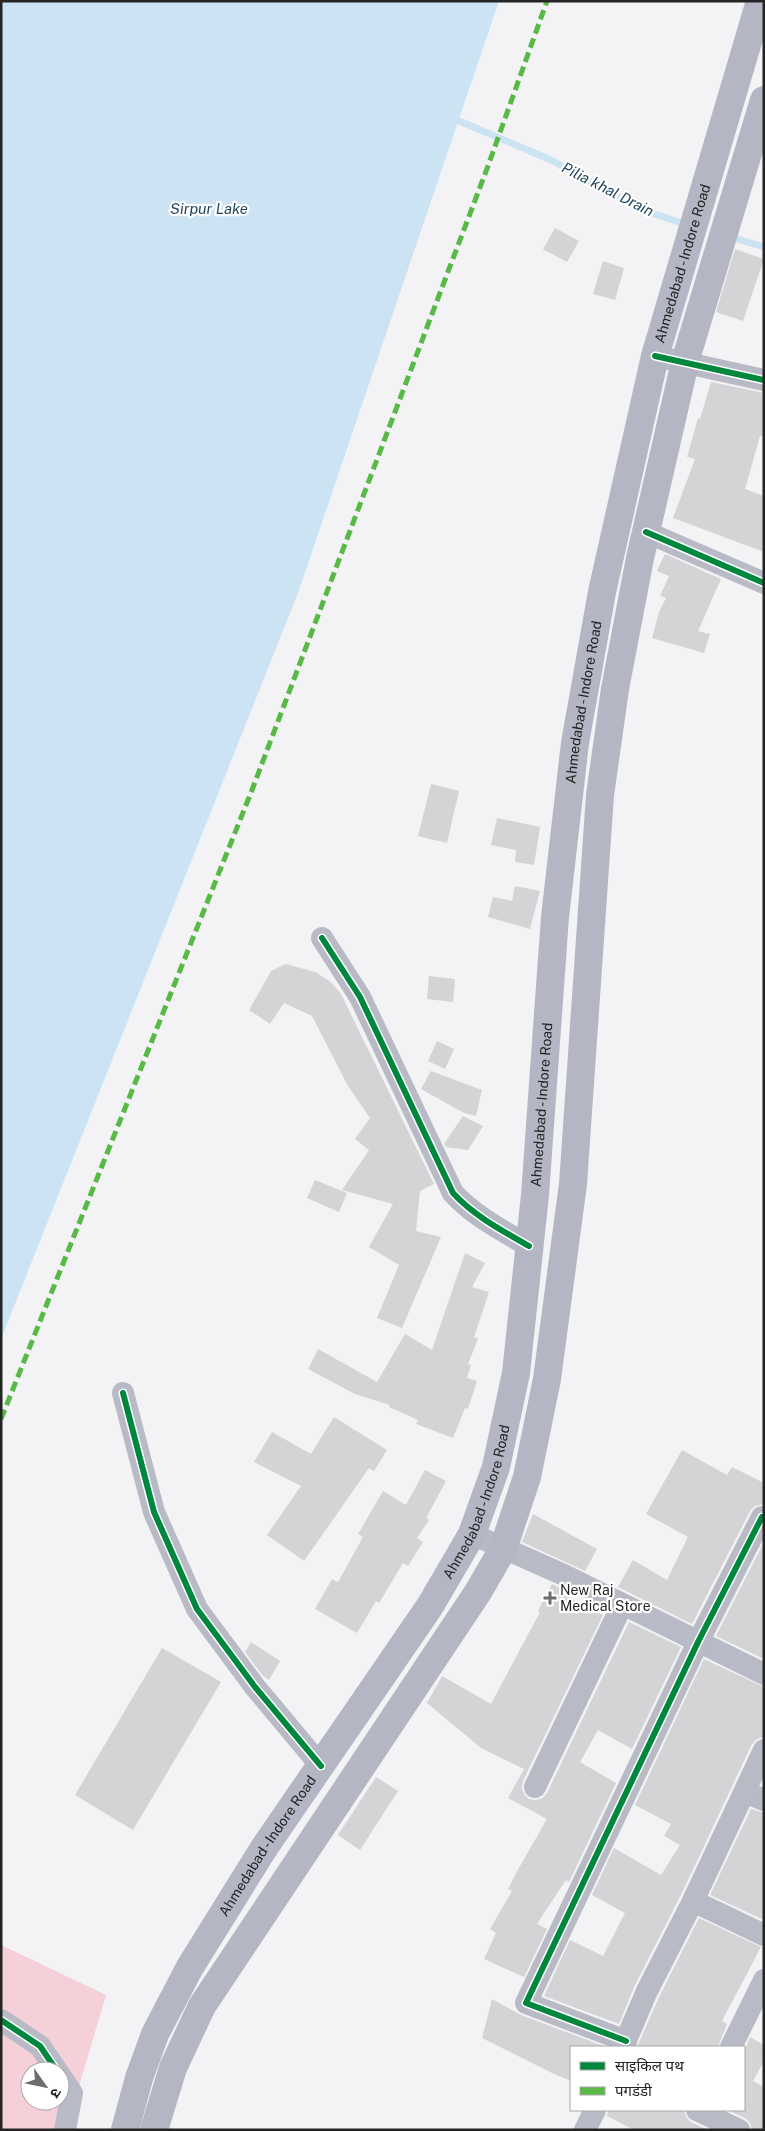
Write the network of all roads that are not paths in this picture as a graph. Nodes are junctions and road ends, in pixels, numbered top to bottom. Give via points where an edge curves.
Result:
1 (760, 1) edge
2 (764, 100) edge
3 (722, 135) junction
4 (757, 145) edge
5 (655, 356) junction
6 (685, 362) junction
7 (764, 380) edge
8 (646, 532) junction
9 (764, 583) edge
10 (322, 938) dead end
11 (529, 1246) junction
12 (123, 1393) dead end
13 (762, 1517) dead end
14 (472, 1534) junction
15 (503, 1549) junction
16 (622, 1605) junction
17 (698, 1642) junction
18 (764, 1674) edge
19 (764, 1750) edge
20 (321, 1766) junction
21 (535, 1786) dead end
22 (754, 1796) edge
23 (694, 1901) junction
24 (764, 1935) edge
25 (764, 1980) edge
26 (1, 2020) edge
27 (625, 2044) edge
28 (731, 2046) edge
29 (50, 2061) edge
30 (70, 2090) edge
31 (70, 2104) edge
32 (69, 2111) edge
33 (594, 2111) edge
34 (701, 2111) edge
35 (65, 2130) edge
36 (125, 2130) edge
37 (154, 2130) edge
38 (585, 2130) edge
39 (739, 2130) edge

1 - 3 highway, Ahmedabad - Indore Road
2 - 4 highway, Ahmedabad - Indore Road
3 - 4 street
3 - 5 highway, Ahmedabad - Indore Road
4 - 6 highway, Ahmedabad - Indore Road via 732,208
5 - 6 street
5 - 11 highway, Ahmedabad - Indore Road via 602,592 575,743 556,918
6 - 7 street
6 - 8 highway, Ahmedabad - Indore Road
8 - 9 street
8 - 15 highway, Ahmedabad - Indore Road via 615,689 600,795 573,1184 547,1379 527,1477
10 - 11 street via 360,996 453,1193 486,1220
11 - 14 highway, Ahmedabad - Indore Road via 516,1372 496,1467
12 - 20 street via 154,1512 197,1609
13 - 17 street
14 - 15 street
14 - 20 highway, Ahmedabad - Indore Road via 430,1606
15 - 16 street
15 - 37 highway, Ahmedabad - Indore Road via 478,1592 202,2006 173,2068
16 - 17 street
16 - 21 street
17 - 18 street
17 - 27 street via 526,2003
19 - 22 street
20 - 36 highway, Ahmedabad - Indore Road via 264,1848 190,1967 155,2034
22 - 23 street
23 - 24 street
23 - 27 street via 647,1991
25 - 28 street
26 - 29 street via 40,2046
30 - 31 street
32 - 35 street
33 - 38 street
34 - 39 street

